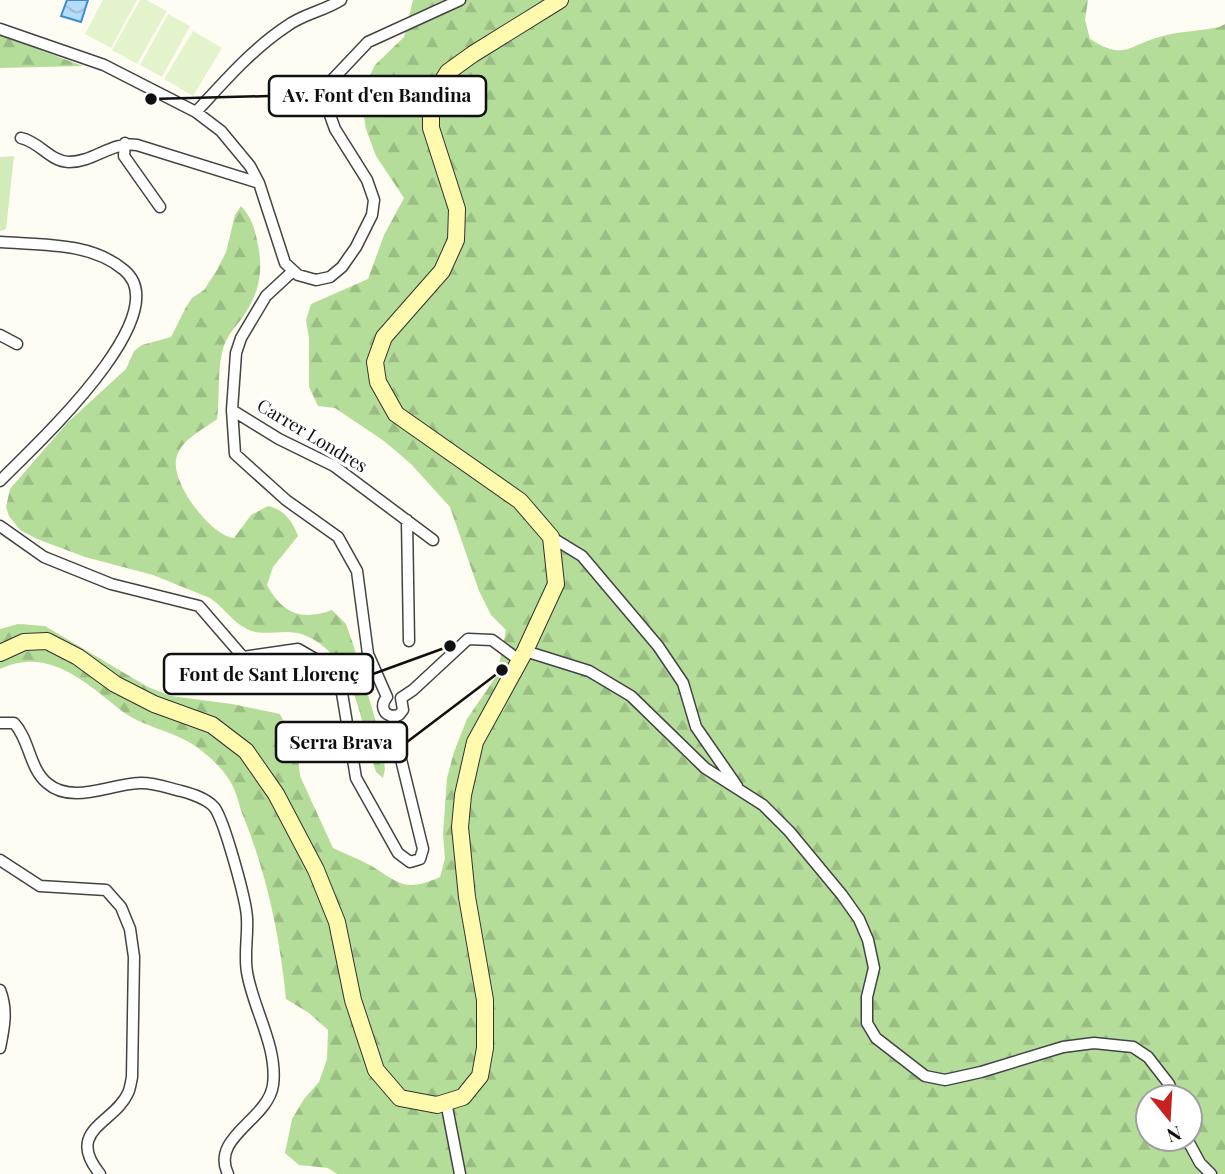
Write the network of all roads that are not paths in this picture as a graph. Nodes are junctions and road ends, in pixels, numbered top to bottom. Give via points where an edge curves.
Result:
1 (341, 0) edge
2 (460, 0) edge
3 (560, 0) edge
4 (0, 29) edge
5 (196, 112) junction
6 (21, 138) dead end
7 (125, 143) junction
8 (259, 183) junction
9 (160, 207) dead end
10 (0, 242) edge
11 (293, 271) junction
12 (0, 335) edge
13 (17, 344) dead end
14 (232, 410) junction
15 (0, 481) edge
16 (407, 520) junction
17 (0, 526) edge
18 (551, 537) junction
19 (433, 540) dead end
20 (409, 641) dead end
21 (0, 653) edge
22 (522, 656) junction
23 (387, 697) junction
24 (401, 698) junction
25 (393, 716) junction
26 (0, 723) edge
27 (742, 794) junction
28 (0, 860) edge
29 (0, 990) edge
30 (0, 1048) edge
31 (1168, 1083) edge
32 (446, 1102) junction
33 (1195, 1153) edge
34 (100, 1174) edge
35 (228, 1174) edge
36 (460, 1174) edge
37 (1211, 1174) edge

1 - 5 street via 286,26
2 - 11 street via 368,42 332,80 326,104 335,129 367,180 374,200 372,215 356,247 330,277 316,280
3 - 18 main road via 448,72 431,100 431,128 457,209 456,240 442,271 384,337 374,362 378,382 396,414 520,501
4 - 5 street via 104,65
5 - 8 street via 221,131
6 - 7 street via 55,159 72,162
7 - 8 street
7 - 9 street via 124,156
8 - 11 street via 281,254
10 - 15 street via 84,250 126,271 136,291 124,341 103,370
11 - 14 street via 266,296 241,338 233,373
12 - 13 street
14 - 16 street, Carrer Londres via 334,466
14 - 23 street via 235,454 286,500 338,537 357,571 368,654
16 - 19 street, Carrer Londres
16 - 20 street
17 - 25 street via 44,557 111,584 199,606 243,657 298,649 317,660 342,694 356,778 398,853 410,862 420,859 423,849
18 - 22 main road via 556,584
18 - 27 street via 582,556 658,646 683,683 696,727
21 - 32 main road via 24,642 47,641 154,704 212,725 246,751 276,794 316,870 337,922 376,1070 400,1098 437,1105
22 - 24 street via 492,640 468,639
22 - 27 street via 589,671 631,696 705,768
22 - 32 main road via 475,742 463,795 460,827 485,1000 485,1048 480,1076 463,1097
23 - 24 street
23 - 25 street via 384,710
24 - 25 street via 403,710
26 - 35 street via 14,723 20,730 33,764 55,789 79,794 142,782 195,795 215,807 247,915 246,967 273,1073 264,1104 224,1154
27 - 31 street via 763,805 789,831 859,919 874,968 867,1023 876,1038 925,1076 945,1080 1063,1047 1094,1043 1133,1047
28 - 34 street via 40,886 106,890 121,907 130,929 134,957 132,1077 127,1096 89,1139 88,1156
29 - 30 street via 5,1026
32 - 36 street
33 - 37 street

